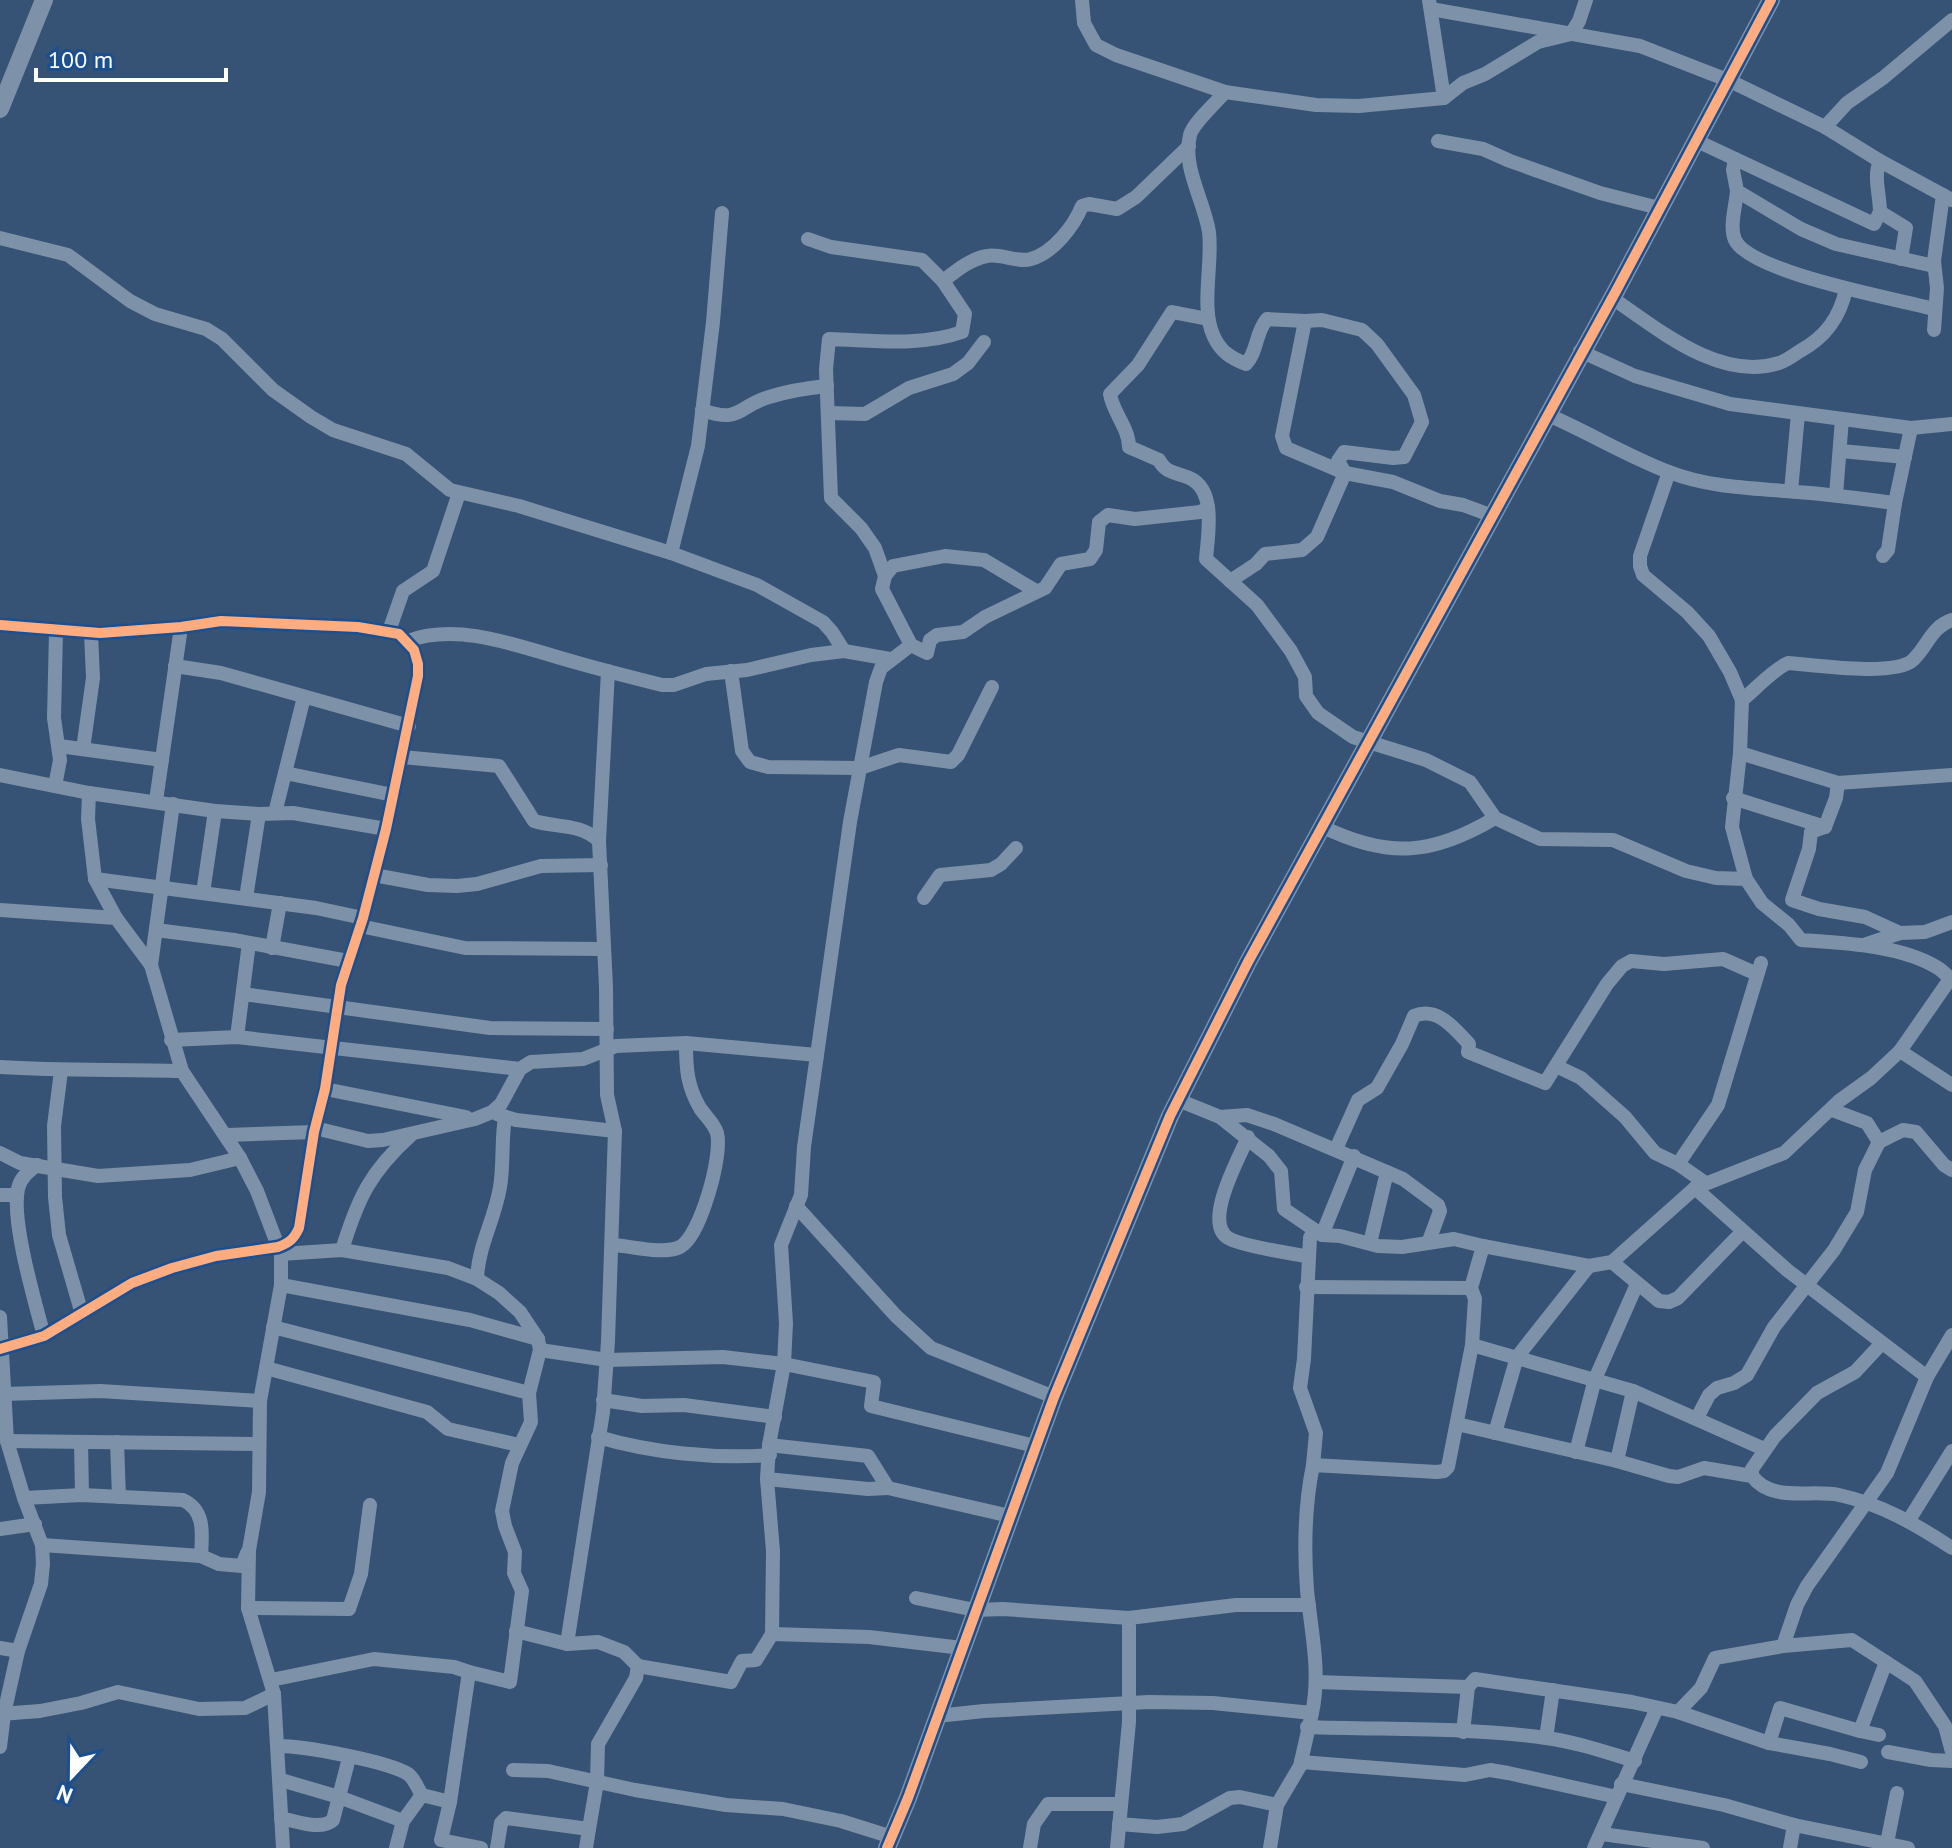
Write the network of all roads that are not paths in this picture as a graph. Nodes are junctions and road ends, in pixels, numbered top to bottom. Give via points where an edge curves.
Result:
1 (44, 0) edge
2 (1082, 0) edge
3 (1586, 0) edge
4 (1771, 0) edge
5 (1430, 4) edge
6 (1952, 20) edge
7 (1571, 34) junction
8 (1730, 81) junction
9 (1225, 92) junction
10 (1444, 98) junction
11 (0, 109) edge
12 (1825, 127) junction
13 (1438, 141) dead end
14 (1697, 141) junction
15 (1189, 146) junction
16 (1735, 159) junction
17 (1880, 161) junction
18 (1737, 191) junction
19 (1947, 197) edge
20 (1659, 208) junction
21 (1880, 212) junction
22 (722, 213) dead end
23 (0, 238) edge
24 (808, 239) dead end
25 (1901, 259) junction
26 (1934, 266) junction
27 (943, 281) junction
28 (1846, 289) junction
29 (1612, 298) junction
30 (1934, 309) junction
31 (1208, 319) junction
32 (1305, 321) junction
33 (1934, 330) dead end
34 (984, 342) dead end
35 (1580, 351) junction
36 (827, 386) junction
37 (702, 410) junction
38 (828, 413) junction
39 (1546, 414) junction
40 (1798, 414) junction
41 (1842, 419) junction
42 (1952, 424) edge
43 (1911, 428) junction
44 (1841, 451) junction
45 (1905, 457) junction
46 (1669, 472) junction
47 (1345, 473) junction
48 (1791, 491) junction
49 (459, 493) junction
50 (1836, 495) junction
51 (1895, 503) junction
52 (1208, 508) junction
53 (1493, 516) junction
54 (671, 553) junction
55 (1883, 556) dead end
56 (885, 576) junction
57 (1230, 581) junction
58 (1036, 591) junction
59 (1952, 620) edge
60 (0, 625) edge
61 (181, 627) junction
62 (56, 631) junction
63 (389, 631) junction
64 (91, 633) junction
65 (408, 641) junction
66 (911, 645) junction
67 (844, 651) junction
68 (890, 659) junction
69 (175, 666) junction
70 (608, 671) junction
71 (731, 671) junction
72 (992, 687) dead end
73 (304, 697) junction
74 (1742, 700) junction
75 (409, 726) junction
76 (1368, 744) junction
77 (59, 746) junction
78 (83, 749) junction
79 (1740, 753) junction
80 (402, 757) junction
81 (162, 760) junction
82 (860, 768) junction
83 (285, 773) junction
84 (0, 775) edge
85 (1952, 775) edge
86 (1838, 783) junction
87 (55, 786) junction
88 (89, 793) junction
89 (393, 795) junction
90 (1733, 798) junction
91 (156, 801) junction
92 (173, 804) junction
93 (215, 811) junction
94 (275, 813) junction
95 (259, 814) junction
96 (1495, 818) junction
97 (1323, 827) junction
98 (1825, 827) junction
99 (386, 829) junction
100 (599, 841) junction
101 (1016, 848) dead end
102 (601, 865) junction
103 (374, 875) junction
104 (95, 879) junction
105 (1746, 879) junction
106 (161, 888) junction
107 (203, 893) junction
108 (246, 898) junction
109 (924, 898) dead end
110 (280, 903) junction
111 (0, 910) edge
112 (116, 918) junction
113 (361, 922) junction
114 (1952, 922) edge
115 (156, 930) junction
116 (1900, 933) junction
117 (249, 943) junction
118 (1864, 945) junction
119 (272, 948) junction
120 (604, 949) junction
121 (348, 961) junction
122 (151, 965) junction
123 (1951, 980) edge
124 (243, 994) junction
125 (338, 1007) junction
126 (607, 1029) junction
127 (237, 1037) junction
128 (171, 1040) junction
129 (686, 1043) junction
130 (608, 1048) junction
131 (331, 1049) junction
132 (1900, 1051) junction
133 (817, 1055) junction
134 (1556, 1066) junction
135 (0, 1067) edge
136 (520, 1069) junction
137 (61, 1071) junction
138 (182, 1071) junction
139 (1952, 1085) edge
140 (325, 1089) junction
141 (1178, 1100) junction
142 (1832, 1110) junction
143 (499, 1115) junction
144 (1220, 1117) junction
145 (475, 1119) junction
146 (314, 1130) junction
147 (615, 1131) junction
148 (414, 1132) junction
149 (227, 1135) junction
150 (1248, 1137) junction
151 (1879, 1142) junction
152 (1336, 1149) junction
153 (0, 1153) edge
154 (1354, 1156) junction
155 (240, 1158) junction
156 (1678, 1164) junction
157 (37, 1165) junction
158 (56, 1168) junction
159 (1952, 1170) edge
160 (1387, 1172) junction
161 (1700, 1185) junction
162 (0, 1195) edge
163 (17, 1195) junction
164 (796, 1206) junction
165 (1742, 1232) junction
166 (1318, 1233) junction
167 (1429, 1241) junction
168 (1370, 1243) junction
169 (613, 1245) junction
170 (1483, 1246) junction
171 (280, 1250) junction
172 (342, 1250) junction
173 (1309, 1257) junction
174 (1612, 1262) junction
175 (1589, 1266) junction
176 (477, 1279) junction
177 (1637, 1284) junction
178 (281, 1285) junction
179 (1807, 1285) junction
180 (1306, 1287) junction
181 (1471, 1288) junction
182 (82, 1314) junction
183 (0, 1317) edge
184 (273, 1327) junction
185 (1952, 1335) edge
186 (44, 1336) junction
187 (1882, 1343) junction
188 (539, 1344) junction
189 (1472, 1345) junction
190 (1, 1349) edge
191 (1517, 1357) junction
192 (607, 1360) junction
193 (784, 1364) junction
194 (266, 1368) junction
195 (1927, 1377) junction
196 (1595, 1379) junction
197 (1633, 1391) junction
198 (529, 1393) junction
199 (4, 1394) junction
200 (1054, 1397) junction
201 (603, 1400) junction
202 (260, 1401) junction
203 (775, 1417) junction
204 (1697, 1418) junction
205 (1457, 1424) junction
206 (1495, 1433) junction
207 (598, 1437) junction
208 (7, 1441) junction
209 (81, 1442) junction
210 (117, 1442) junction
211 (259, 1444) junction
212 (519, 1445) junction
213 (1035, 1446) junction
214 (1764, 1449) junction
215 (769, 1450) junction
216 (1952, 1451) edge
217 (1576, 1452) junction
218 (1617, 1461) junction
219 (1313, 1465) junction
220 (1752, 1476) junction
221 (767, 1479) junction
222 (888, 1488) junction
223 (82, 1495) junction
224 (119, 1497) junction
225 (24, 1498) junction
226 (1867, 1504) junction
227 (370, 1505) dead end
228 (1010, 1516) junction
229 (1909, 1520) junction
230 (35, 1524) junction
231 (0, 1529) edge
232 (42, 1545) junction
233 (1952, 1548) edge
234 (249, 1550) junction
235 (201, 1556) junction
236 (916, 1598) dead end
237 (1309, 1605) junction
238 (248, 1608) junction
239 (975, 1610) junction
240 (1129, 1618) junction
241 (516, 1631) junction
242 (772, 1634) junction
243 (567, 1644) junction
244 (1783, 1646) junction
245 (0, 1648) edge
246 (962, 1648) junction
247 (18, 1651) junction
248 (1886, 1662) junction
249 (638, 1666) junction
250 (469, 1672) junction
251 (1316, 1682) junction
252 (272, 1687) junction
253 (1468, 1687) junction
254 (1553, 1690) junction
255 (1130, 1704) junction
256 (1657, 1708) junction
257 (1678, 1712) junction
258 (2, 1714) edge
259 (937, 1716) junction
260 (1310, 1720) junction
261 (1860, 1731) junction
262 (1463, 1732) junction
263 (1879, 1735) dead end
264 (1546, 1738) junction
265 (1769, 1743) junction
266 (278, 1746) junction
267 (0, 1747) edge
268 (1888, 1752) dead end
269 (1952, 1752) edge
270 (349, 1758) junction
271 (1635, 1761) junction
272 (1952, 1761) edge
273 (1301, 1762) junction
274 (1861, 1762) dead end
275 (513, 1770) dead end
276 (281, 1780) junction
277 (597, 1782) junction
278 (1619, 1790) junction
279 (1897, 1793) dead end
280 (422, 1795) junction
281 (339, 1797) junction
282 (450, 1802) junction
283 (1121, 1804) junction
284 (1277, 1805) junction
285 (281, 1818) junction
286 (403, 1821) junction
287 (1119, 1824) junction
288 (1794, 1825) junction
289 (589, 1829) junction
290 (1602, 1834) junction
291 (890, 1842) edge
292 (1887, 1843) junction
293 (283, 1848) edge
294 (396, 1848) edge
295 (481, 1848) edge
296 (497, 1848) edge
297 (586, 1848) edge
298 (1030, 1848) edge
299 (1117, 1848) edge
300 (1270, 1848) edge
301 (1594, 1848) edge
302 (1703, 1848) edge
303 (1790, 1848) edge
304 (1908, 1848) edge

1 - 11 street
2 - 9 street via 1084,23 1096,45
3 - 7 street
4 - 8 street
5 - 7 street
5 - 10 street
6 - 12 street via 1847,103
7 - 8 street via 1640,46
7 - 10 street via 1538,42
8 - 12 street
8 - 14 street
9 - 10 street via 1316,105
9 - 15 street via 1190,132
12 - 17 street
13 - 20 street via 1483,149 1586,188
14 - 16 street
14 - 20 street
15 - 27 street via 1117,209 1082,206 1060,241 1030,260 989,255 972,260
15 - 31 street via 1194,185 1209,231
16 - 18 street
16 - 21 street via 1874,224
17 - 19 street
17 - 21 street via 1875,174
18 - 25 street via 1825,239
18 - 28 street via 1733,237 1739,245 1776,266
19 - 26 street
20 - 29 street
21 - 25 street via 1906,228
22 - 37 street
23 - 49 street via 68,255 130,301 206,329 311,417 333,430 406,454 440,484
24 - 27 street via 922,260
25 - 26 street
26 - 30 street
27 - 36 street via 965,314 962,332 919,341 829,339
28 - 29 street via 1842,309 1825,334 1779,363 1743,368 1691,348
28 - 30 street
29 - 35 street
30 - 33 street
31 - 32 street via 1222,351 1246,364 1267,319
31 - 52 street via 1172,312 1138,365 1110,394 1129,447 1159,460 1173,474 1195,479
32 - 47 street via 1283,443
32 - 47 street via 1362,330 1414,395 1422,422 1404,457 1344,452 1338,461
34 - 38 street via 953,374 909,388 865,414
35 - 39 street
35 - 40 street via 1685,392
36 - 37 street via 775,395 720,417
36 - 38 street
37 - 54 street
38 - 56 street via 831,498 875,548
39 - 46 street
39 - 53 street
40 - 41 street
40 - 48 street
41 - 43 street
41 - 44 street
42 - 43 street
43 - 45 street
44 - 45 street
44 - 50 street
45 - 51 street
46 - 48 street via 1725,486
46 - 74 street via 1640,566 1643,575 1709,636
47 - 53 street via 1393,482
47 - 57 street via 1317,537 1302,550 1265,554
48 - 50 street
49 - 54 street
49 - 63 street via 433,571 403,591
50 - 51 street
51 - 55 street
52 - 57 street via 1206,559
52 - 58 street via 1135,519 1108,515 1099,522 1090,559 1061,564 1045,588
53 - 76 street
54 - 67 street via 757,585 823,622
56 - 58 street via 893,566 911,561 971,557
56 - 66 street via 882,589
57 - 76 street via 1257,605 1291,651 1305,677 1306,696 1318,713
58 - 66 street via 963,632 937,635 927,653
59 - 74 street via 1936,628 1913,660 1902,666 1788,663
60 - 62 street
61 - 63 street via 221,621
61 - 64 street
61 - 69 street
62 - 64 street
62 - 77 street via 54,718
63 - 65 street
64 - 78 street via 93,678
65 - 70 street via 452,634 499,641
65 - 75 street via 418,664
66 - 68 street
67 - 68 street
67 - 71 street
68 - 82 street via 876,682
69 - 73 street
69 - 81 street
70 - 71 street via 668,685
70 - 100 street
71 - 82 street via 742,751 750,762 768,767
72 - 82 street via 951,762 899,755
73 - 75 street
73 - 83 street
74 - 79 street
75 - 80 street
76 - 96 street via 1426,760 1470,782
76 - 97 street
77 - 78 street
77 - 87 street
78 - 81 street
79 - 86 street
79 - 90 street
80 - 89 street
80 - 100 street via 499,766 534,821 590,832
81 - 91 street
82 - 133 street
83 - 89 street
83 - 94 street
84 - 87 street
85 - 86 street
86 - 98 street
87 - 88 street
88 - 91 street
88 - 104 street
89 - 99 street
90 - 98 street
90 - 105 street via 1732,827
91 - 92 street
92 - 93 street
92 - 106 street
93 - 95 street
93 - 107 street
94 - 95 street
94 - 99 street
95 - 108 street
96 - 97 street via 1474,831 1416,850 1367,845
96 - 105 street via 1540,839 1613,840 1686,871
97 - 141 street
98 - 116 street via 1811,832 1792,900 1865,917
99 - 103 street
100 - 102 street
101 - 109 street via 991,870 940,875
102 - 103 street via 541,866 457,886
102 - 120 street
103 - 113 street
104 - 106 street
104 - 112 street
105 - 118 street via 1762,903 1801,940
106 - 107 street
106 - 115 street
107 - 108 street
108 - 110 street
110 - 113 street
110 - 119 street
111 - 112 street
112 - 122 street
113 - 120 street via 465,948
113 - 121 street
114 - 116 street via 1925,932
115 - 117 street
115 - 122 street
116 - 118 street
117 - 119 street
117 - 124 street
118 - 123 street via 1921,959
119 - 121 street
120 - 126 street
121 - 125 street
122 - 128 street
123 - 132 street
124 - 125 street
124 - 127 street
125 - 126 street via 490,1028
125 - 131 street
126 - 130 street
127 - 128 street
127 - 131 street
128 - 138 street
129 - 130 street
129 - 133 street
129 - 169 street via 686,1076 717,1134 718,1146 696,1230 670,1250
130 - 136 street via 583,1059 531,1062
130 - 147 street via 607,1095
131 - 136 street
131 - 140 street
132 - 139 street
132 - 142 street
133 - 164 street
134 - 152 street via 1545,1083 1468,1052 1469,1044 1437,1015 1414,1016 1377,1088 1358,1100
134 - 156 street via 1581,1078 1655,1153
134 - 156 street via 1607,984 1631,961 1723,959 1759,968 1718,1105
135 - 137 street
136 - 143 street
137 - 138 street
137 - 158 street via 54,1126
138 - 149 street
140 - 145 street
140 - 146 street
141 - 144 street
141 - 200 street
142 - 151 street via 1867,1123
142 - 161 street via 1784,1153
143 - 145 street
143 - 147 street
143 - 176 street via 500,1188
144 - 150 street
144 - 152 street via 1247,1115
145 - 148 street
146 - 148 street via 368,1141
146 - 149 street
146 - 171 street via 299,1228
147 - 169 street
148 - 172 street via 372,1177
149 - 155 street
150 - 166 street via 1281,1171 1284,1209
150 - 173 street via 1221,1203 1219,1226 1229,1239
151 - 159 street via 1903,1130 1916,1132
151 - 179 street via 1865,1170 1857,1212
152 - 154 street
153 - 157 street
154 - 160 street
154 - 166 street
155 - 158 street via 190,1170 133,1175 88,1175
155 - 171 street
156 - 161 street
157 - 158 street
157 - 163 street via 21,1180
158 - 182 street via 59,1235
160 - 167 street via 1438,1205
160 - 168 street
161 - 165 street
161 - 174 street
162 - 163 street
163 - 186 street via 20,1233
164 - 193 street via 781,1245
164 - 200 street via 931,1348
165 - 177 street via 1678,1298 1659,1301
165 - 179 street
166 - 168 street
166 - 173 street via 1310,1238
167 - 168 street via 1402,1247
167 - 170 street via 1454,1239
169 - 192 street
170 - 175 street
170 - 181 street
171 - 172 street
171 - 178 street
171 - 182 street via 216,1256 172,1268 132,1283
172 - 176 street via 430,1263
173 - 180 street
174 - 175 street
174 - 177 street
175 - 191 street
176 - 188 street via 520,1312
177 - 196 street
178 - 184 street
178 - 188 street via 470,1320
179 - 187 street
179 - 204 street via 1774,1327 1747,1375 1717,1388
180 - 181 street
180 - 219 street via 1299,1379 1316,1433
181 - 189 street
182 - 186 street
183 - 190 street
184 - 194 street
184 - 198 street
185 - 195 street
186 - 190 street
187 - 195 street
187 - 214 street via 1855,1372 1817,1393
188 - 192 street
188 - 198 street
189 - 191 street
189 - 205 street
190 - 199 street
191 - 196 street
191 - 206 street
192 - 193 street via 723,1357
192 - 201 street
193 - 203 street
193 - 213 street via 874,1382 871,1406
194 - 202 street
194 - 212 street via 427,1412 448,1429
195 - 226 street via 1887,1473
196 - 197 street
196 - 217 street
197 - 204 street
197 - 218 street
198 - 212 street via 531,1422
199 - 202 street via 100,1391
199 - 208 street
200 - 213 street
201 - 203 street
201 - 207 street
202 - 211 street
203 - 215 street
204 - 214 street
205 - 206 street
205 - 219 street via 1444,1471
206 - 217 street
207 - 215 street via 736,1458
207 - 243 street
208 - 209 street
208 - 225 street
209 - 210 street
209 - 223 street
210 - 211 street
210 - 224 street
211 - 234 street via 259,1492
212 - 241 street via 502,1511 522,1591
213 - 228 street
214 - 220 street
215 - 221 street
215 - 222 street via 868,1456
216 - 229 street
217 - 218 street
218 - 220 street via 1669,1476 1704,1468
219 - 237 street
220 - 226 street via 1780,1493 1810,1491
221 - 222 street
221 - 242 street
222 - 228 street
223 - 224 street
223 - 225 street
224 - 235 street via 192,1504 199,1512
225 - 230 street
226 - 229 street
226 - 244 street via 1807,1586
227 - 238 street via 361,1574 349,1609
228 - 239 street
229 - 233 street
230 - 231 street
230 - 232 street
232 - 235 street
232 - 247 street via 41,1584
234 - 235 street via 242,1566
234 - 238 street
236 - 239 street
237 - 240 street via 1236,1605
237 - 251 street
238 - 252 street
239 - 240 street
239 - 246 street
240 - 255 street
241 - 243 street
241 - 250 street via 510,1682
242 - 246 street via 885,1638
242 - 249 street via 756,1660 742,1661 731,1682
243 - 249 street via 612,1645
244 - 248 street via 1845,1639
244 - 257 street via 1715,1658 1701,1688
245 - 247 street
246 - 259 street
247 - 258 street
248 - 261 street
248 - 269 street via 1923,1691 1945,1726
249 - 277 street via 598,1744
250 - 252 street via 374,1659
250 - 282 street
251 - 253 street
251 - 260 street
252 - 258 street via 245,1708 199,1709 118,1692
252 - 266 street
253 - 254 street via 1475,1679
253 - 262 street
254 - 256 street
254 - 264 street
255 - 259 street
255 - 260 street via 1213,1703
255 - 283 street
256 - 257 street
256 - 271 street
257 - 265 street
258 - 267 street
259 - 291 street
260 - 262 street
260 - 273 street
261 - 263 street
261 - 265 street via 1780,1708
262 - 264 street
264 - 271 street
265 - 274 street
266 - 270 street
266 - 276 street
268 - 272 street
270 - 280 street via 410,1775
270 - 281 street
271 - 278 street
273 - 278 street via 1465,1775 1490,1770
273 - 284 street
275 - 277 street
276 - 281 street
276 - 285 street
277 - 289 street
277 - 291 street via 726,1805 783,1809 841,1821
278 - 288 street via 1724,1805
278 - 290 street
279 - 292 street
280 - 282 street
280 - 286 street
281 - 285 street via 329,1824
281 - 286 street
282 - 295 street via 441,1840
283 - 287 street
283 - 298 street via 1048,1804 1034,1824
284 - 287 street via 1230,1798 1183,1824
284 - 300 street
285 - 293 street
286 - 294 street
287 - 299 street
288 - 292 street
288 - 303 street
289 - 296 street via 506,1818
289 - 297 street
290 - 301 street
290 - 302 street
292 - 304 street

